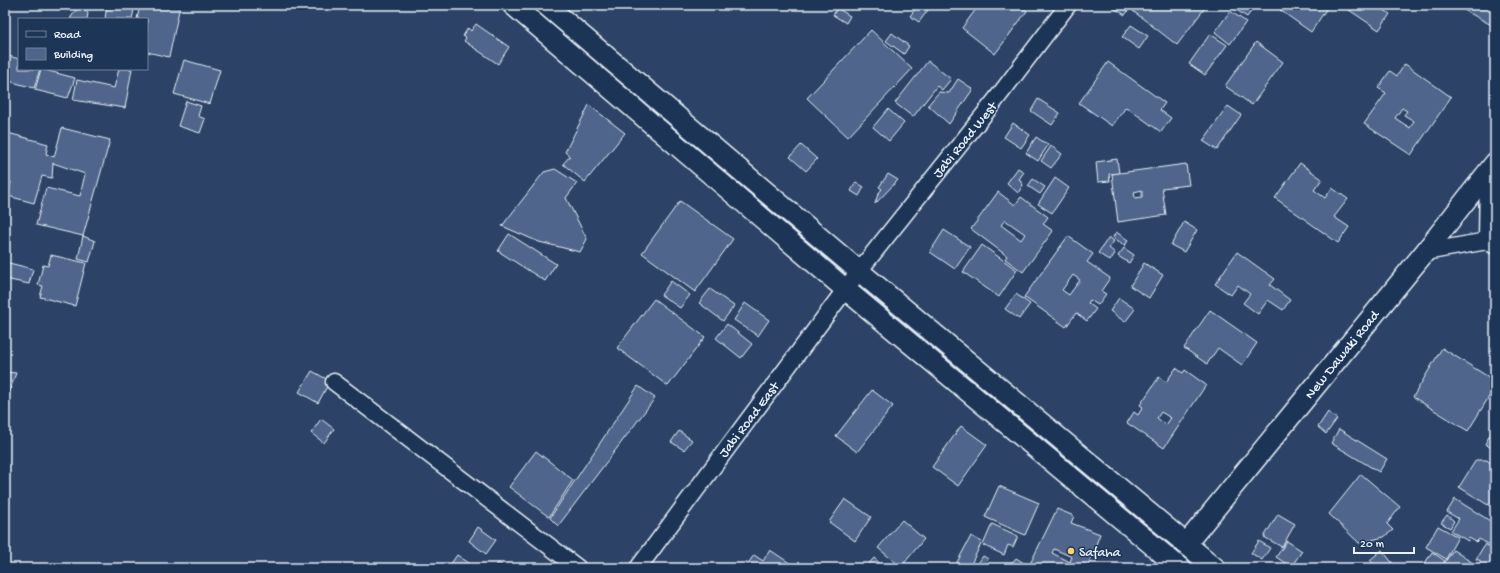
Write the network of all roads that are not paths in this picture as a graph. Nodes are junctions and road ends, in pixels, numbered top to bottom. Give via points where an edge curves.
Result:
1 (513, 5) edge
2 (546, 5) edge
3 (1068, 5) edge
4 (1492, 168) edge
5 (1491, 243) edge
6 (1425, 252) junction
7 (859, 271) junction
8 (845, 289) junction
9 (334, 382) dead end
10 (1186, 544) junction
11 (578, 568) edge
12 (638, 568) edge
13 (1180, 568) edge
14 (1215, 568) edge

1 - 8 street
2 - 7 street
3 - 7 street, Jabi Road West
4 - 5 street
4 - 6 street, New Dawaki Road
5 - 6 street
6 - 10 street, New Dawaki Road
7 - 8 street, Jabi Road East
7 - 10 street
8 - 12 street, Jabi Road East
8 - 13 street
9 - 11 street
10 - 14 street

